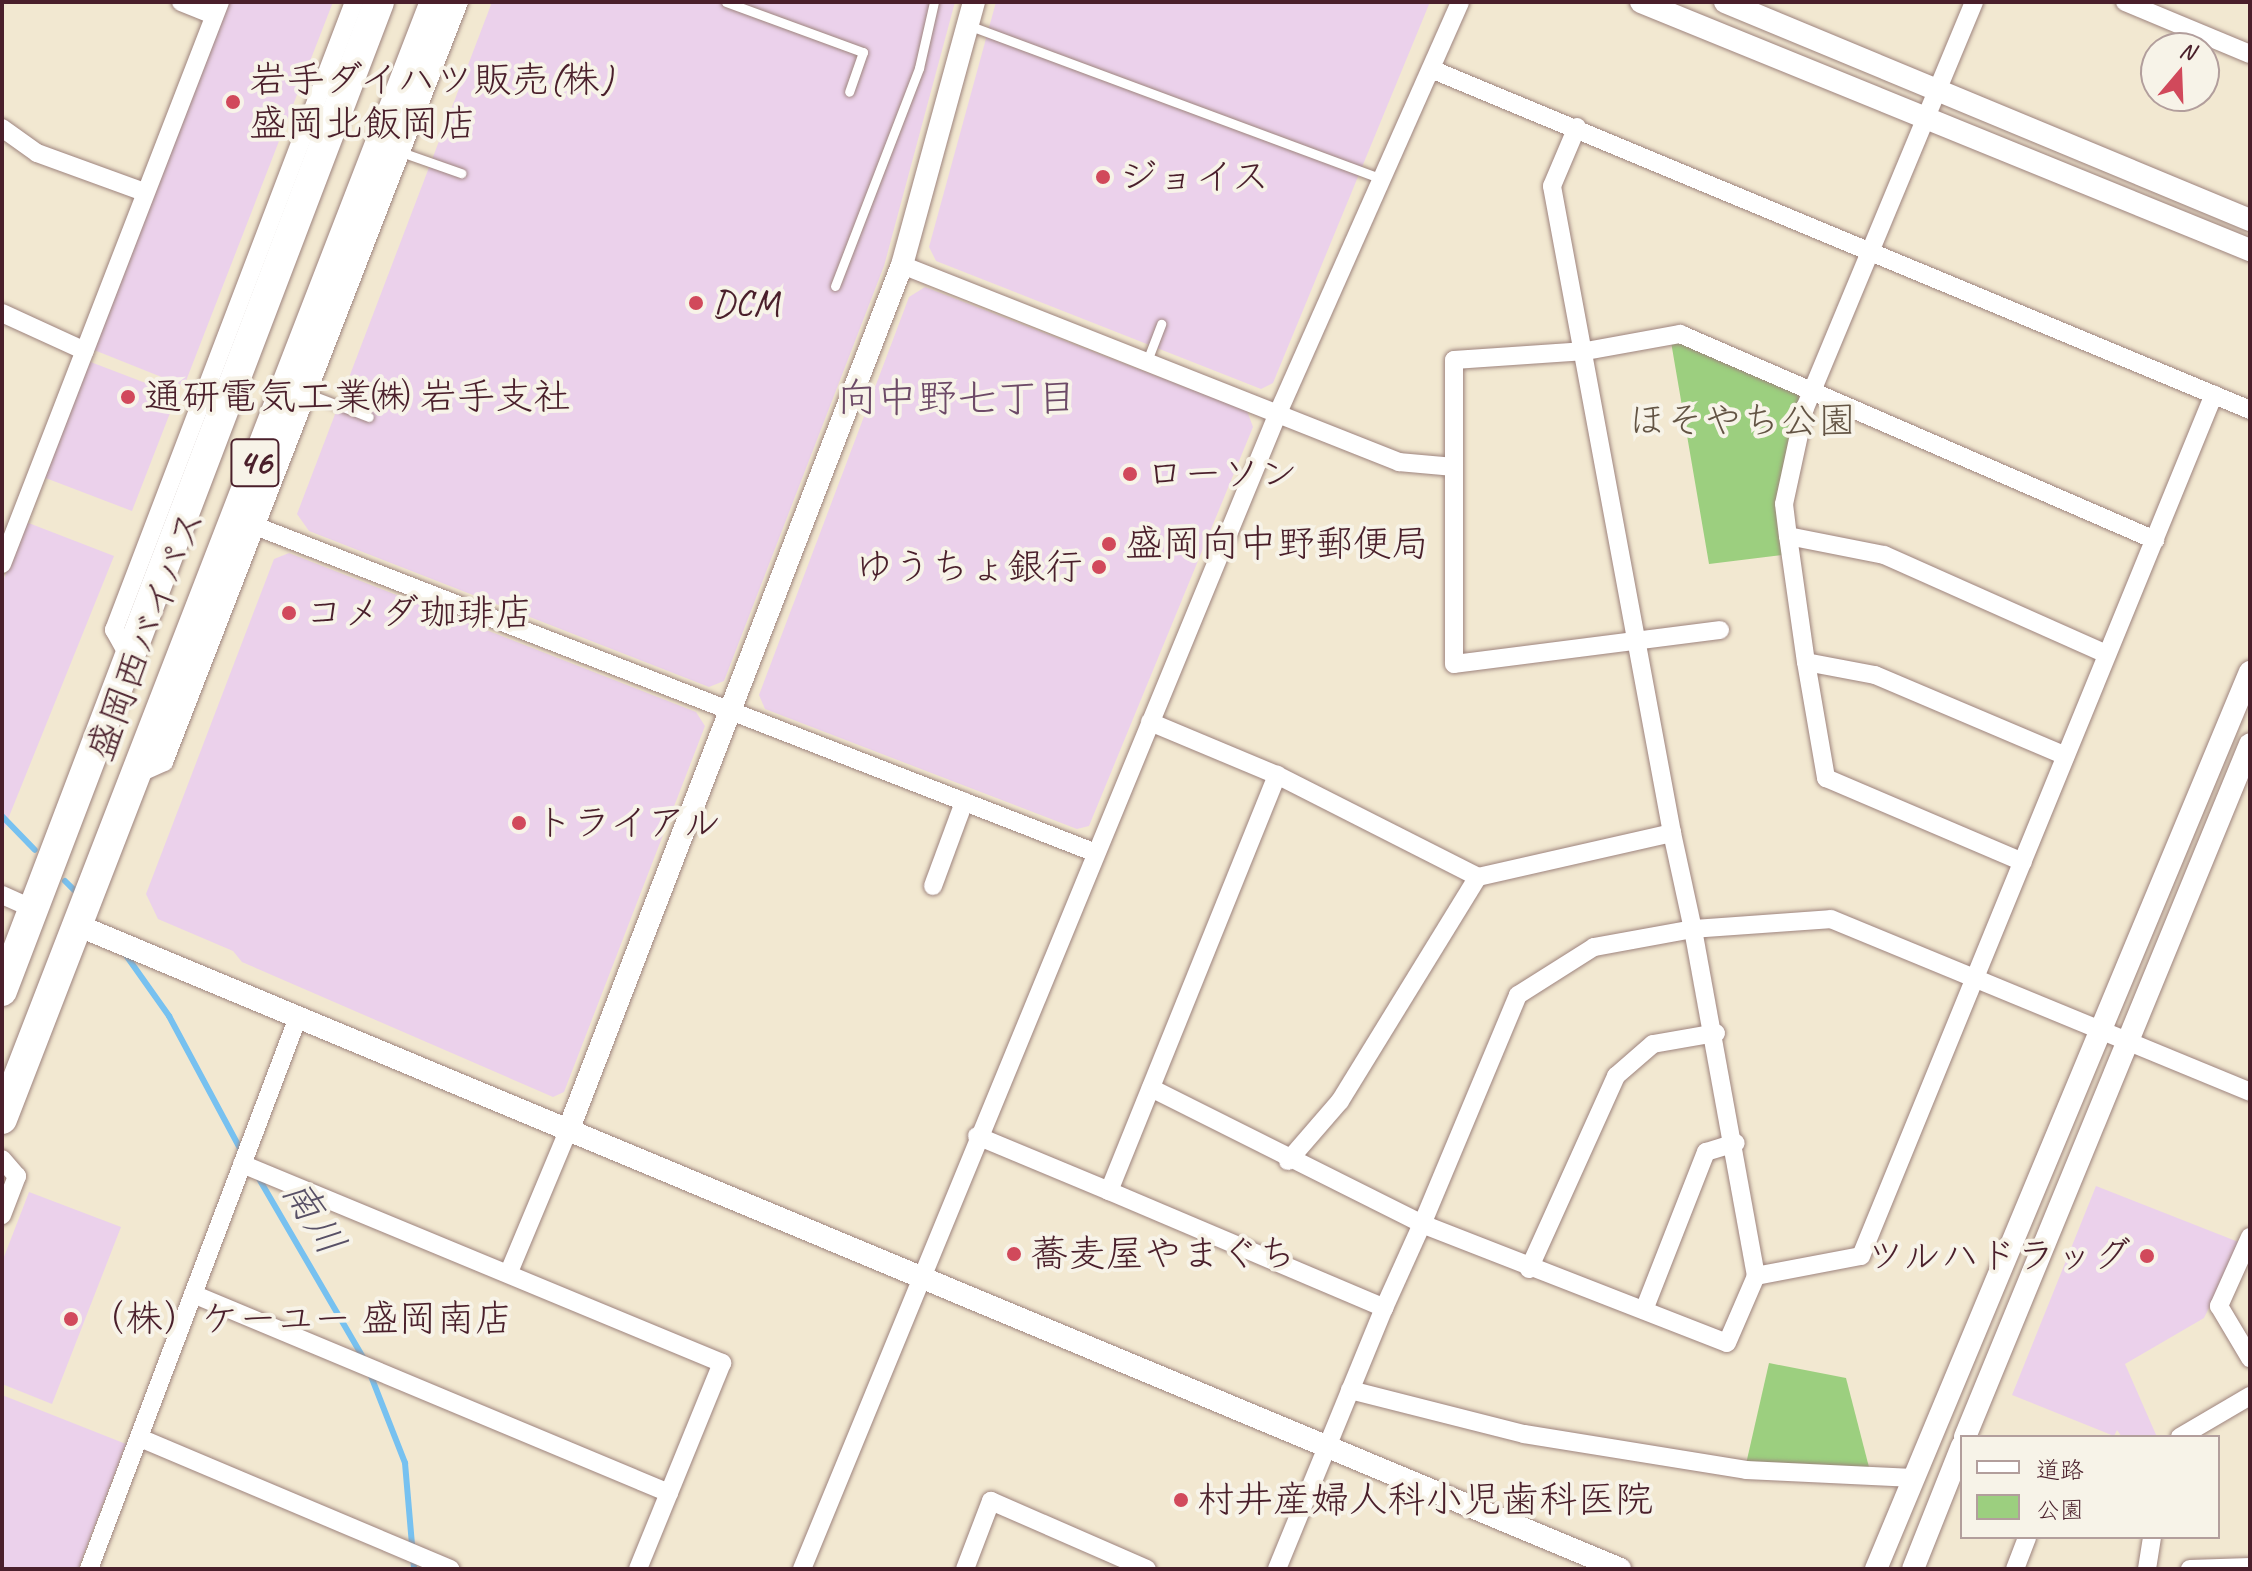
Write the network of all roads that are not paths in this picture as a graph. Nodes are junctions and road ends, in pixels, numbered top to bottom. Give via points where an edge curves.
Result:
1 (181, 2) edge
2 (354, 2) edge
3 (379, 2) edge
4 (435, 2) edge
5 (459, 2) edge
6 (726, 2) edge
7 (934, 2) edge
8 (974, 2) edge
9 (1460, 2) edge
10 (1641, 2) edge
11 (1725, 2) edge
12 (1974, 2) edge
13 (2125, 2) edge
14 (217, 9) edge
15 (968, 25) junction
16 (2250, 54) edge
17 (1431, 69) junction
18 (1938, 89) junction
19 (849, 92) dead end
20 (1926, 118) junction
21 (1577, 127) junction
22 (2, 128) edge
23 (401, 152) junction
24 (461, 173) dead end
25 (1383, 179) junction
26 (144, 192) junction
27 (2250, 220) edge
28 (2250, 250) edge
29 (1870, 251) junction
30 (902, 265) junction
31 (835, 286) dead end
32 (2, 313) edge
33 (1161, 324) dead end
34 (85, 351) junction
35 (1586, 351) junction
36 (1147, 361) junction
37 (1812, 390) junction
38 (309, 394) junction
39 (2214, 394) junction
40 (2250, 410) edge
41 (1278, 413) junction
42 (369, 417) dead end
43 (1454, 467) junction
44 (258, 527) junction
45 (1788, 536) junction
46 (2155, 540) junction
47 (2, 564) edge
48 (1720, 630) dead end
49 (1634, 643) junction
50 (2106, 654) junction
51 (128, 655) junction
52 (1806, 662) junction
53 (2250, 672) edge
54 (728, 711) junction
55 (1150, 722) junction
56 (2250, 744) edge
57 (2066, 756) junction
58 (135, 775) junction
59 (1277, 775) junction
60 (964, 802) junction
61 (1672, 833) junction
62 (1096, 853) junction
63 (2023, 862) junction
64 (1478, 877) junction
65 (933, 886) dead end
66 (2, 895) edge
67 (34, 909) junction
68 (87, 929) junction
69 (1693, 929) junction
70 (1979, 974) junction
71 (2, 991) edge
72 (298, 1017) junction
73 (1716, 1033) junction
74 (2116, 1035) junction
75 (1151, 1088) junction
76 (2250, 1092) edge
77 (2, 1119) edge
78 (568, 1131) junction
79 (977, 1136) junction
80 (1736, 1143) junction
81 (2, 1159) edge
82 (1288, 1161) junction
83 (242, 1164) junction
84 (1109, 1191) junction
85 (2, 1215) edge
86 (1422, 1224) junction
87 (2250, 1237) edge
88 (1529, 1269) junction
89 (509, 1272) junction
90 (1756, 1276) junction
91 (922, 1281) junction
92 (193, 1294) junction
93 (1384, 1308) junction
94 (1644, 1310) junction
95 (2250, 1358) edge
96 (1350, 1390) junction
97 (2250, 1396) edge
98 (1966, 1435) edge
99 (2183, 1435) edge
100 (140, 1438) junction
101 (1328, 1446) junction
102 (1960, 1456) edge
103 (1914, 1478) junction
104 (1955, 1480) edge
105 (669, 1493) junction
106 (2026, 1539) edge
107 (2152, 1539) edge
108 (2250, 1567) edge
109 (89, 1569) edge
110 (450, 1569) edge
111 (638, 1569) edge
112 (802, 1569) edge
113 (965, 1569) edge
114 (1147, 1569) edge
115 (1277, 1569) edge
116 (1620, 1569) edge
117 (1876, 1569) edge
118 (1913, 1569) edge
119 (2015, 1569) edge
120 (2147, 1569) edge
121 (2190, 1569) edge

1 - 14 street
2 - 51 street via 114,630
3 - 51 highway, 盛岡西バイパス / 46
4 - 58 highway, 盛岡西バイパス / 46
5 - 23 street
6 - 19 lane via 863,52
7 - 31 lane via 919,68
8 - 15 street
9 - 17 street
10 - 20 street
11 - 18 street
12 - 18 street
13 - 16 street
14 - 26 street
15 - 25 lane
15 - 30 street
17 - 21 street
17 - 25 street
18 - 20 street
18 - 27 street
20 - 28 street
20 - 29 street
21 - 29 street
21 - 35 street via 1552,186
22 - 26 street via 37,153
23 - 24 lane
23 - 38 street
25 - 41 street
26 - 34 street
29 - 37 street
29 - 39 street
30 - 36 street
30 - 54 street
32 - 34 street
33 - 36 lane
34 - 47 street
35 - 37 street via 1680,334
35 - 43 street via 1454,360
35 - 49 street
36 - 41 street
37 - 45 street via 1791,456
37 - 46 street
38 - 42 lane
38 - 44 street
39 - 40 street
39 - 46 street
41 - 43 street via 1399,462
41 - 55 street
43 - 49 street via 1454,664
44 - 54 street
44 - 58 street via 164,762
45 - 50 street via 1884,555
45 - 52 street
46 - 50 street
48 - 49 street
49 - 61 street
50 - 57 street
51 - 67 highway, 盛岡西バイパス / 46
52 - 57 street via 1875,675
52 - 63 street via 1826,778
53 - 74 street
54 - 60 street
54 - 78 street
55 - 59 street
55 - 62 street
56 - 74 street
57 - 63 street
58 - 68 highway, 盛岡西バイパス / 46
59 - 64 street
59 - 75 street
60 - 62 street
60 - 65 street
61 - 64 street
61 - 69 street
62 - 79 street
63 - 70 street
64 - 82 street via 1340,1101
66 - 67 street
67 - 71 highway, 盛岡西バイパス / 46
68 - 72 street
68 - 77 highway, 盛岡西バイパス / 46
69 - 70 street via 1831,919
69 - 73 street
69 - 86 street via 1594,947 1518,995
70 - 74 street
70 - 90 street via 1861,1256
72 - 78 street
72 - 83 street
73 - 80 street
73 - 88 street via 1653,1044 1616,1076
74 - 76 street
74 - 98 street
74 - 103 street
75 - 82 street
75 - 84 street
78 - 89 street
78 - 91 street
79 - 84 street
79 - 91 street
80 - 90 street
80 - 94 street via 1706,1152
81 - 85 street via 17,1176
82 - 86 street
83 - 89 street
83 - 92 street
84 - 93 street
86 - 88 street
86 - 93 street
87 - 95 street via 2219,1306
88 - 94 street
89 - 105 street via 722,1363
90 - 94 street via 1727,1343
91 - 101 street
91 - 112 street
92 - 100 street
92 - 105 street
93 - 96 street
96 - 101 street
96 - 103 street via 1524,1434 1716,1465
97 - 99 street
100 - 109 street
100 - 110 street
101 - 115 street
101 - 116 street
102 - 104 street
103 - 117 street
104 - 118 street
105 - 111 street
106 - 119 street
107 - 120 street
108 - 121 street
113 - 114 street via 991,1501

